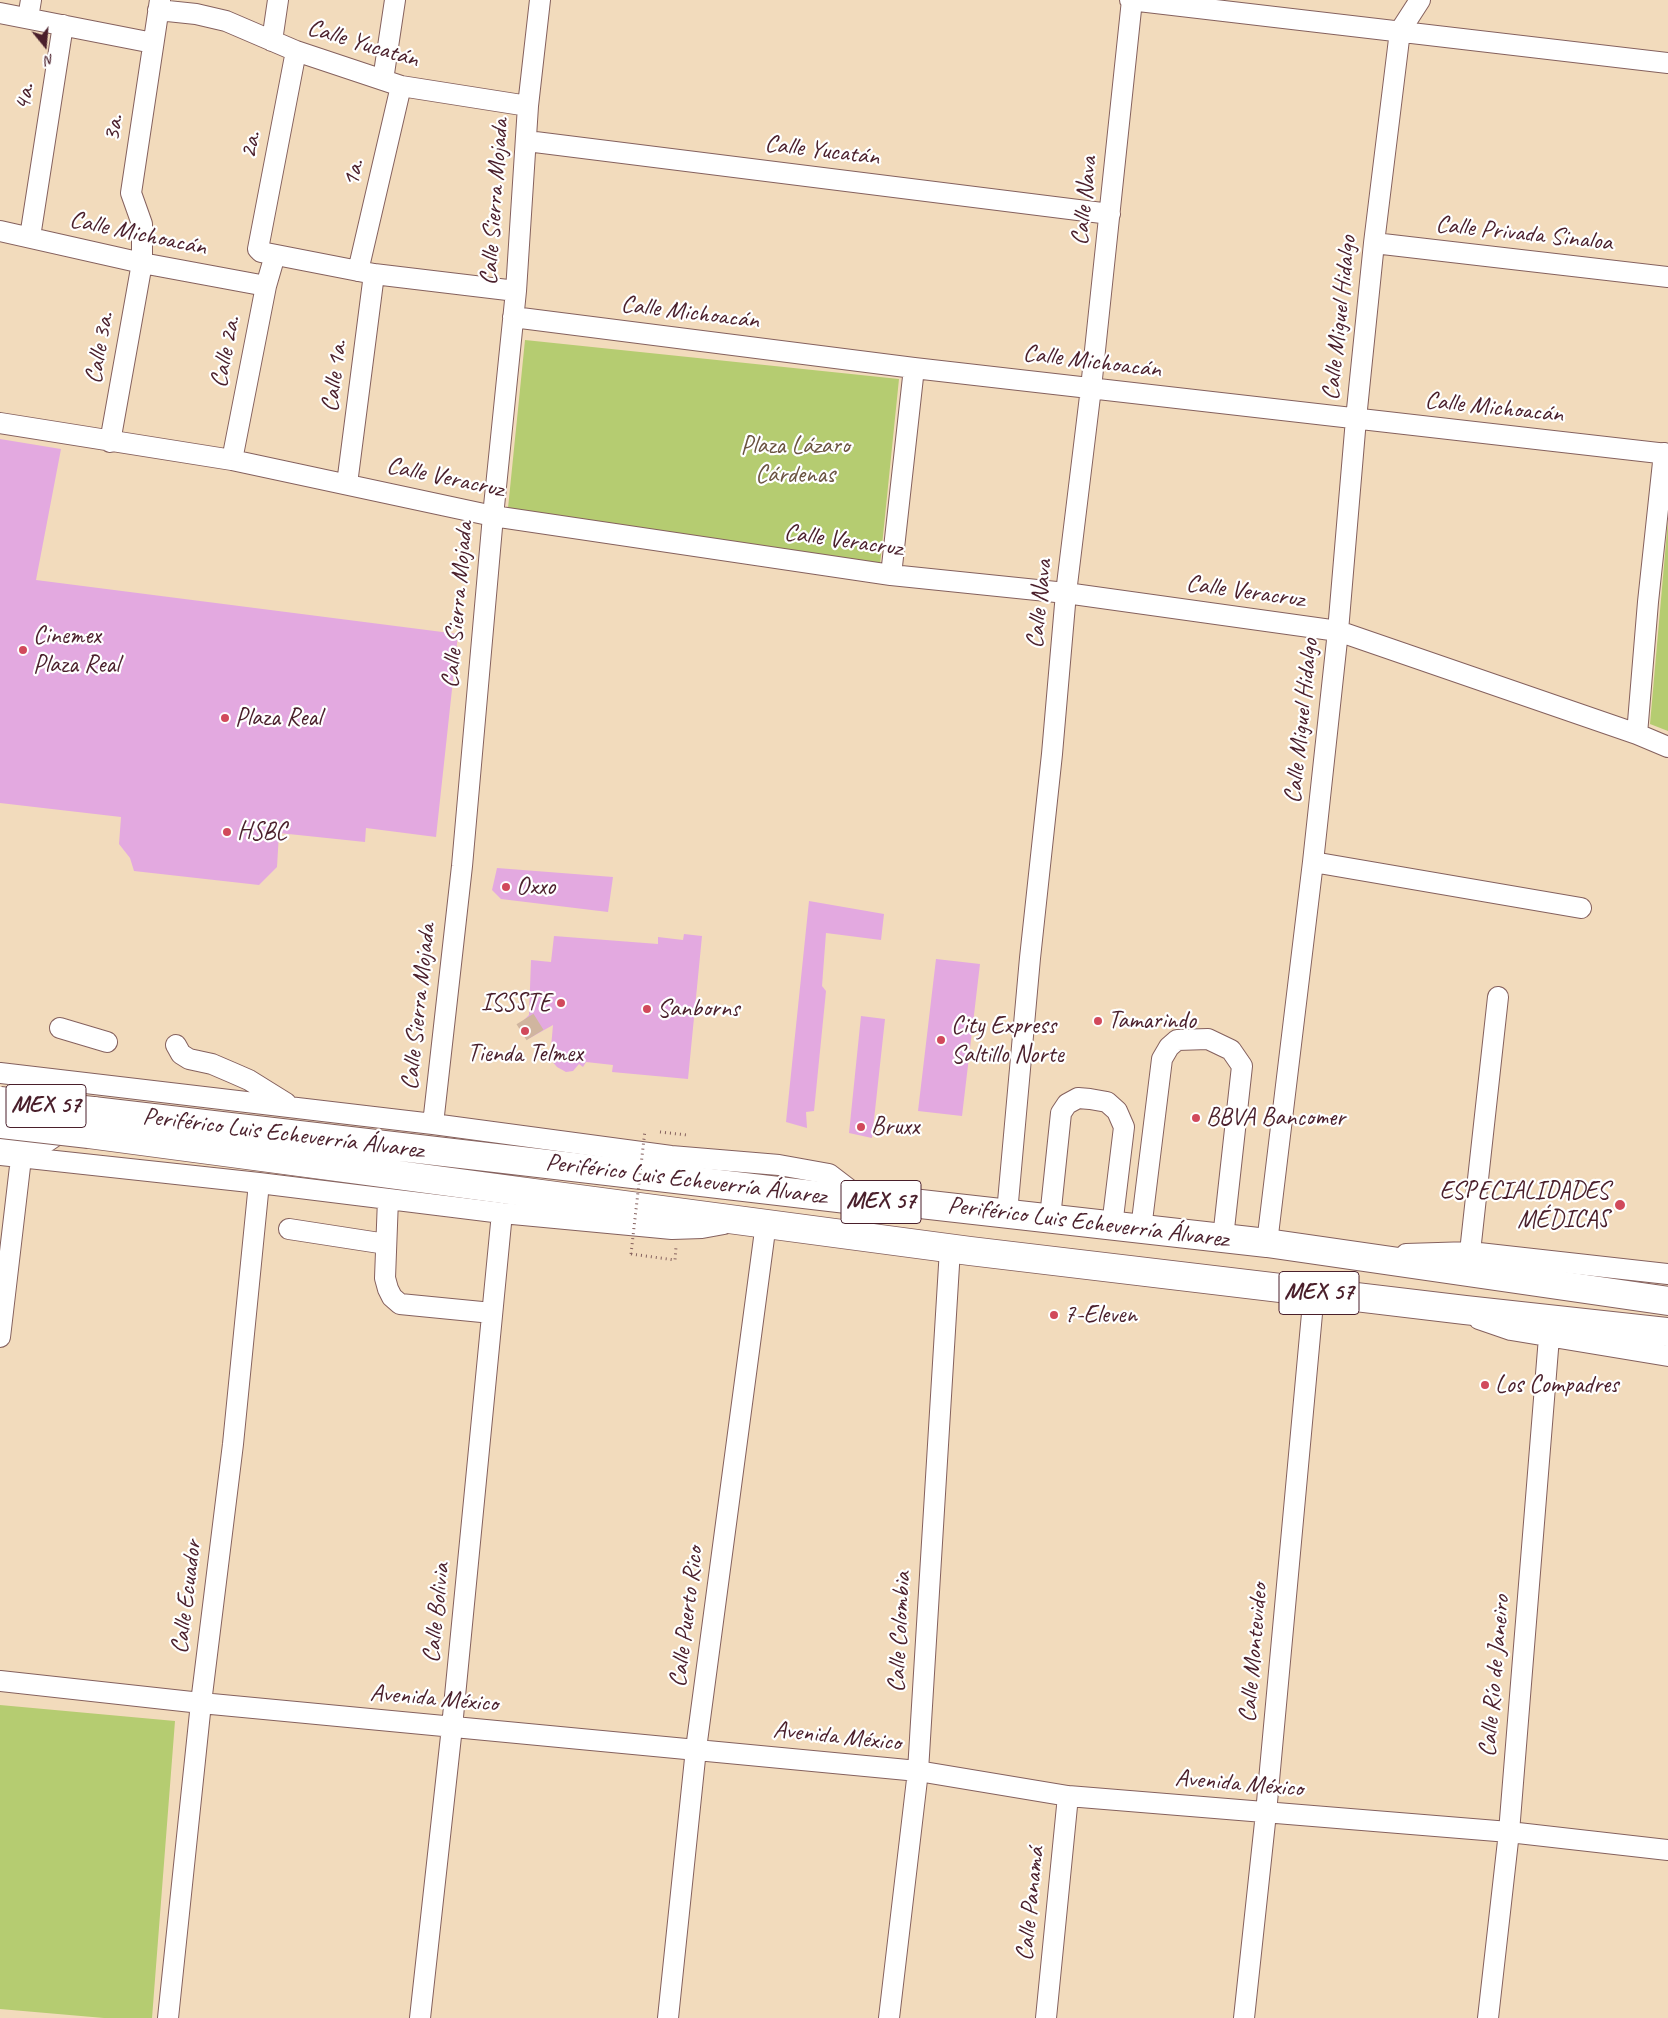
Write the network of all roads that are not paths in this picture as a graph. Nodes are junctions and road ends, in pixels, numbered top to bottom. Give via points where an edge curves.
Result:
1 (278, 0) edge
2 (395, 0) edge
3 (540, 0) edge
4 (1131, 0) edge
5 (1420, 0) edge
6 (159, 5) edge
7 (29, 9) edge
8 (0, 13) edge
9 (63, 25) junction
10 (1400, 30) junction
11 (272, 41) junction
12 (153, 42) junction
13 (296, 51) junction
14 (1668, 63) edge
15 (392, 83) junction
16 (528, 106) junction
17 (527, 141) junction
18 (1110, 214) junction
19 (0, 231) edge
20 (30, 237) junction
21 (1374, 244) junction
22 (266, 252) junction
23 (142, 263) junction
24 (366, 273) junction
25 (1668, 277) edge
26 (266, 286) junction
27 (516, 291) junction
28 (514, 317) junction
29 (914, 368) junction
30 (1091, 388) junction
31 (1356, 419) junction
32 (0, 422) edge
33 (110, 442) junction
34 (1666, 453) edge
35 (232, 460) junction
36 (348, 484) junction
37 (493, 516) junction
38 (891, 575) junction
39 (1066, 593) junction
40 (1338, 631) junction
41 (1637, 734) junction
42 (1668, 747) edge
43 (1313, 862) junction
44 (1581, 908) dead end
45 (1498, 997) dead end
46 (60, 1028) dead end
47 (107, 1042) dead end
48 (176, 1045) dead end
49 (0, 1073) edge
50 (95, 1083) junction
51 (0, 1101) edge
52 (292, 1107) junction
53 (91, 1123) junction
54 (0, 1124) edge
55 (433, 1124) junction
56 (0, 1140) edge
57 (0, 1156) edge
58 (21, 1158) junction
59 (259, 1183) junction
60 (388, 1199) junction
61 (864, 1201) junction
62 (502, 1213) junction
63 (1007, 1213) junction
64 (1050, 1218) junction
65 (756, 1222) junction
66 (1112, 1226) junction
67 (289, 1229) dead end
68 (1141, 1229) junction
69 (1223, 1238) junction
70 (1267, 1243) junction
71 (386, 1244) junction
72 (950, 1249) junction
73 (1470, 1252) junction
74 (1362, 1255) junction
75 (1668, 1274) edge
76 (1314, 1292) junction
77 (1668, 1301) edge
78 (1465, 1310) junction
79 (492, 1313) junction
80 (1668, 1332) edge
81 (0, 1337) edge
82 (1549, 1337) junction
83 (1668, 1356) edge
84 (0, 1681) edge
85 (201, 1703) junction
86 (452, 1727) junction
87 (696, 1749) junction
88 (918, 1771) junction
89 (1068, 1796) junction
90 (1266, 1813) junction
91 (1509, 1832) junction
92 (1668, 1850) edge
93 (168, 2018) edge
94 (420, 2018) edge
95 (668, 2018) edge
96 (889, 2018) edge
97 (1046, 2018) edge
98 (1244, 2018) edge
99 (1488, 2018) edge

1 - 11 street
2 - 15 street, 1a.
3 - 16 street, Calle Sierra Mojada
4 - 10 street
4 - 18 street, Calle Nava
5 - 10 street, Calle Miguel Hidalgo
6 - 11 street, Calle Yucatán via 226,21
6 - 12 street, 3a.
7 - 8 street
7 - 9 street
9 - 12 street
9 - 20 street, 4a.
10 - 14 street
10 - 21 street, Calle Miguel Hidalgo
11 - 13 street, Calle Yucatán
12 - 23 street, 3a. via 131,193 142,224
13 - 15 street, Calle Yucatán
13 - 22 street, 2a.
15 - 16 street, Calle Yucatán
15 - 24 street, 1a.
16 - 17 street, Calle Sierra Mojada
17 - 18 street, Calle Yucatán
17 - 27 street, Calle Sierra Mojada
18 - 30 street, Calle Nava
19 - 20 street, Calle Michoacán
20 - 23 street, Calle Michoacán
21 - 25 street, Calle Privada Sinaloa
21 - 31 street, Calle Miguel Hidalgo
22 - 24 street
22 - 26 street, Calle 2a.
23 - 26 street, Calle Michoacán
23 - 33 street, Calle 3a.
24 - 27 street
24 - 36 street, Calle 1a.
26 - 35 street, Calle 2a.
27 - 28 street, Calle Sierra Mojada
28 - 29 street, Calle Michoacán
28 - 37 street, Calle Sierra Mojada
29 - 30 street, Calle Michoacán
29 - 38 street
30 - 31 street, Calle Michoacán
30 - 39 street, Calle Nava
31 - 34 street, Calle Michoacán
31 - 40 street, Calle Miguel Hidalgo
32 - 33 street, Calle Veracruz
33 - 35 street, Calle Veracruz
34 - 41 street, Calle Michoacán via 1648,602
35 - 36 street, Calle Veracruz
36 - 37 street, Calle Veracruz
37 - 38 street, Calle Veracruz
37 - 55 street, Calle Sierra Mojada via 462,866
38 - 39 street, Calle Veracruz
39 - 40 street, Calle Veracruz
39 - 63 street, Calle Nava
40 - 41 street, Calle Veracruz
40 - 43 street, Calle Miguel Hidalgo
41 - 42 street, Calle Veracruz
43 - 44 street
43 - 70 street, Calle Miguel Hidalgo
45 - 73 street
46 - 47 street
48 - 52 street via 180,1054 189,1059 212,1064 249,1080
49 - 50 street
50 - 52 street
50 - 56 street via 87,1103 72,1124 59,1135 33,1144
51 - 53 highway, Periférico Luis Echeverría Álvarez / MEX 57, bridge
52 - 55 street
53 - 54 highway, Periférico Luis Echeverría Álvarez / MEX 57, bridge
53 - 61 highway, Periférico Luis Echeverría Álvarez / MEX 57
53 - 65 highway, Periférico Luis Echeverría Álvarez / MEX 57
55 - 61 street via 671,1156 779,1165 829,1174
57 - 58 street
58 - 59 street
58 - 81 street
59 - 60 street
59 - 85 street, Calle Ecuador via 233,1444
60 - 62 street
60 - 71 street
61 - 63 highway, Periférico Luis Echeverría Álvarez / MEX 57
62 - 65 street via 677,1229
62 - 79 street, Calle Bolivia
63 - 64 highway, Periférico Luis Echeverría Álvarez / MEX 57
64 - 66 highway, Periférico Luis Echeverría Álvarez / MEX 57
64 - 66 street via 1061,1113 1067,1104 1078,1098 1090,1099 1107,1102 1117,1111 1124,1128
65 - 72 highway, Periférico Luis Echeverría Álvarez / MEX 57
65 - 87 street, Calle Puerto Rico
66 - 68 highway, Periférico Luis Echeverría Álvarez / MEX 57
67 - 71 street
68 - 69 highway, Periférico Luis Echeverría Álvarez / MEX 57
68 - 69 street via 1162,1059 1168,1047 1177,1040 1208,1039 1231,1050 1242,1066
69 - 70 highway, Periférico Luis Echeverría Álvarez / MEX 57
70 - 74 highway, Periférico Luis Echeverría Álvarez / MEX 57
71 - 79 street via 385,1278 392,1297 400,1304
72 - 76 highway, Periférico Luis Echeverría Álvarez / MEX 57
72 - 88 street, Calle Colombia
73 - 74 street
73 - 75 street
74 - 77 highway, Periférico Luis Echeverría Álvarez / MEX 57
76 - 78 highway, Periférico Luis Echeverría Álvarez / MEX 57
76 - 90 street, Calle Montevideo
78 - 80 highway, Periférico Luis Echeverría Álvarez / MEX 57
78 - 82 street, Periférico Luis Echeverría Álvarez via 1485,1322
79 - 86 street, Calle Bolivia
82 - 83 street, Periférico Luis Echeverría Álvarez
82 - 91 street, Calle Río de Janeiro
84 - 85 street, Avenida México
85 - 86 street, Avenida México
85 - 93 street, Calle Ecuador
86 - 87 street, Avenida México
86 - 94 street, Calle Bolivia
87 - 88 street, Avenida México
87 - 95 street, Calle Puerto Rico
88 - 89 street, Avenida México
88 - 96 street, Calle Colombia
89 - 90 street, Avenida México
89 - 97 street, Calle Panamá
90 - 91 street, Avenida México
90 - 98 street, Calle Montevideo
91 - 92 street, Avenida México
91 - 99 street, Calle Río de Janeiro

